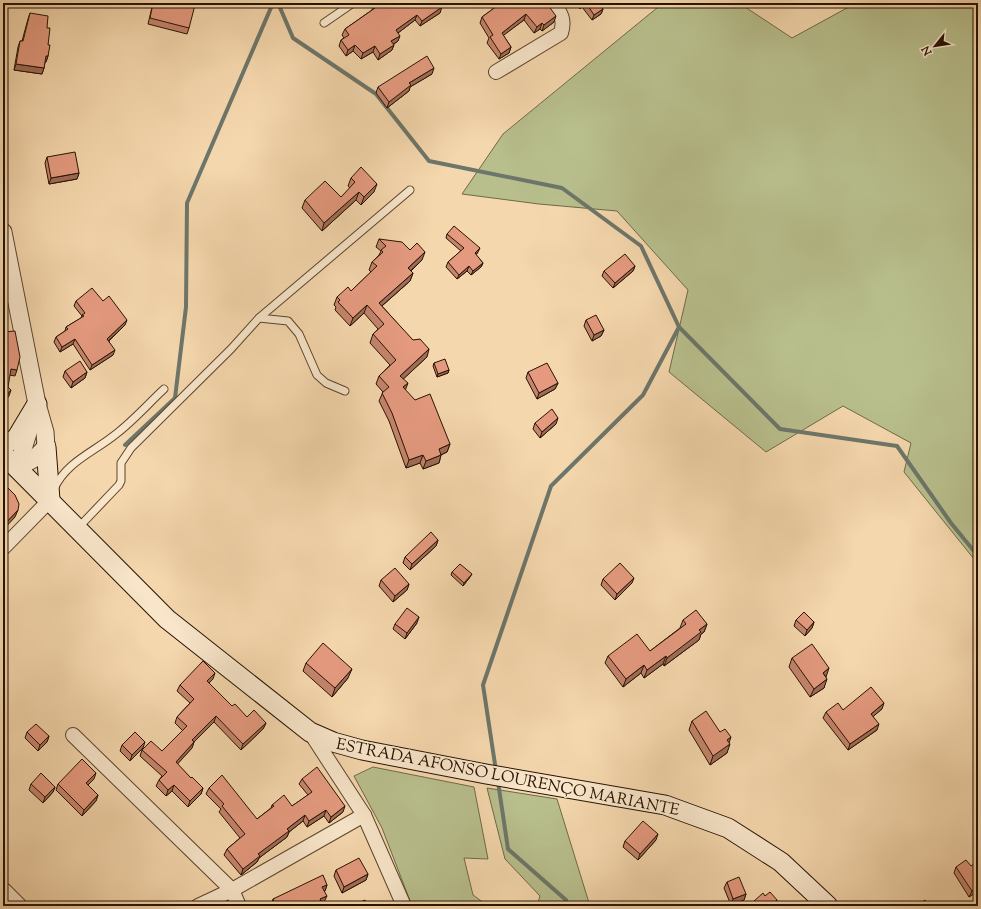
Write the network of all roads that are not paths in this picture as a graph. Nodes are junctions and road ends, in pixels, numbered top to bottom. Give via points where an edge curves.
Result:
1 (354, 3) edge
2 (554, 3) edge
3 (324, 24) dead end
4 (496, 72) dead end
5 (410, 190) dead end
6 (3, 232) edge
7 (259, 318) junction
8 (164, 389) dead end
9 (345, 391) dead end
10 (37, 404) junction
11 (3, 444) edge
12 (46, 447) junction
13 (3, 454) edge
14 (17, 468) junction
15 (50, 500) junction
16 (77, 529) junction
17 (3, 548) edge
18 (310, 732) junction
19 (73, 735) dead end
20 (364, 815) junction
21 (4, 890) dead end
22 (232, 890) junction
23 (20, 906) edge
24 (198, 906) edge
25 (239, 906) edge
26 (404, 906) edge
27 (828, 906) edge

1 - 3 lane
2 - 4 street via 564,24 561,33
5 - 7 lane
6 - 10 street
7 - 9 lane via 288,321 298,334 317,375 326,383
7 - 16 lane via 131,448 121,463 119,485
8 - 15 lane via 116,434 70,466 59,477
10 - 11 main road via 16,439
10 - 12 street via 45,432
10 - 14 street
12 - 14 street via 35,458
12 - 15 main road
13 - 14 main road, ESTRADA AFONSO LOURENÇO MARIANTE
14 - 15 main road, ESTRADA AFONSO LOURENÇO MARIANTE
15 - 16 main road, ESTRADA AFONSO LOURENÇO MARIANTE
15 - 17 street
16 - 18 main road, ESTRADA AFONSO LOURENÇO MARIANTE via 167,620
18 - 20 street
18 - 27 main road, ESTRADA AFONSO LOURENÇO MARIANTE via 362,750 665,805 728,828 781,862
19 - 22 street
20 - 22 street
20 - 26 street
21 - 23 street
22 - 24 street
22 - 25 street

